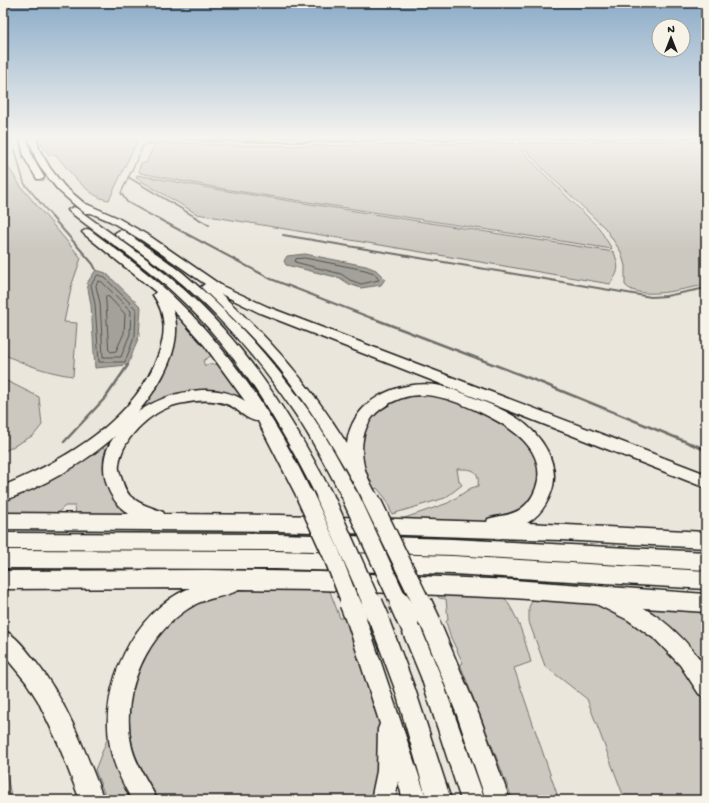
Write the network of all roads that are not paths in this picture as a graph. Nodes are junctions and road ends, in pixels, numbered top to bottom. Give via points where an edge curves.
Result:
1 (39, 174) edge
2 (50, 174) edge
3 (46, 185) dead end
4 (56, 195) dead end
5 (77, 208) junction
6 (181, 264) junction
7 (137, 271) junction
8 (269, 428) junction
9 (361, 482) junction
10 (706, 482) edge
11 (3, 494) edge
12 (3, 521) edge
13 (187, 522) junction
14 (452, 528) junction
15 (706, 540) edge
16 (3, 541) edge
17 (3, 559) edge
18 (706, 562) edge
19 (3, 580) edge
20 (254, 580) junction
21 (706, 580) edge
22 (583, 593) junction
23 (706, 602) edge
24 (3, 640) edge
25 (706, 687) edge
26 (389, 718) junction
27 (92, 800) edge
28 (145, 800) edge
29 (383, 800) edge
30 (415, 800) edge
31 (439, 800) edge
32 (473, 800) edge
33 (498, 800) edge

1 - 3 highway
2 - 5 highway
4 - 5 highway
5 - 6 highway via 113,219
5 - 7 highway via 86,232
5 - 31 highway, bridge via 166,279 215,326 240,356 301,450 325,497 379,619 405,689
5 - 32 highway, bridge via 177,274 227,322 282,385 320,443 351,498 408,621 431,677
6 - 9 highway via 233,311 285,366 322,416
6 - 10 highway via 227,292 290,321
7 - 8 highway via 170,299 200,332 246,391
7 - 11 highway via 163,300 170,323 167,352 152,383 135,406 98,440 51,471
8 - 13 highway via 241,403 220,395 204,394 183,397 156,407 127,431 117,446 112,462 112,479 119,494 138,511
8 - 26 highway, bridge via 330,553 356,618
9 - 14 highway via 354,446 356,430 369,410 389,397 413,390 443,392 511,422 532,439 544,462 546,486 540,501 528,514 511,522 492,526
9 - 33 highway, bridge via 430,622 465,708
12 - 13 highway
13 - 14 highway
14 - 15 highway
16 - 18 highway via 293,542 460,548
17 - 21 highway via 275,560 445,565
19 - 20 highway
20 - 22 highway
20 - 28 highway via 212,589 179,604 160,621 135,655 120,699 119,730 126,762
22 - 23 highway
22 - 25 highway via 622,606 658,628 692,664
24 - 27 highway via 21,659 46,695
26 - 29 highway via 388,771
26 - 30 highway

